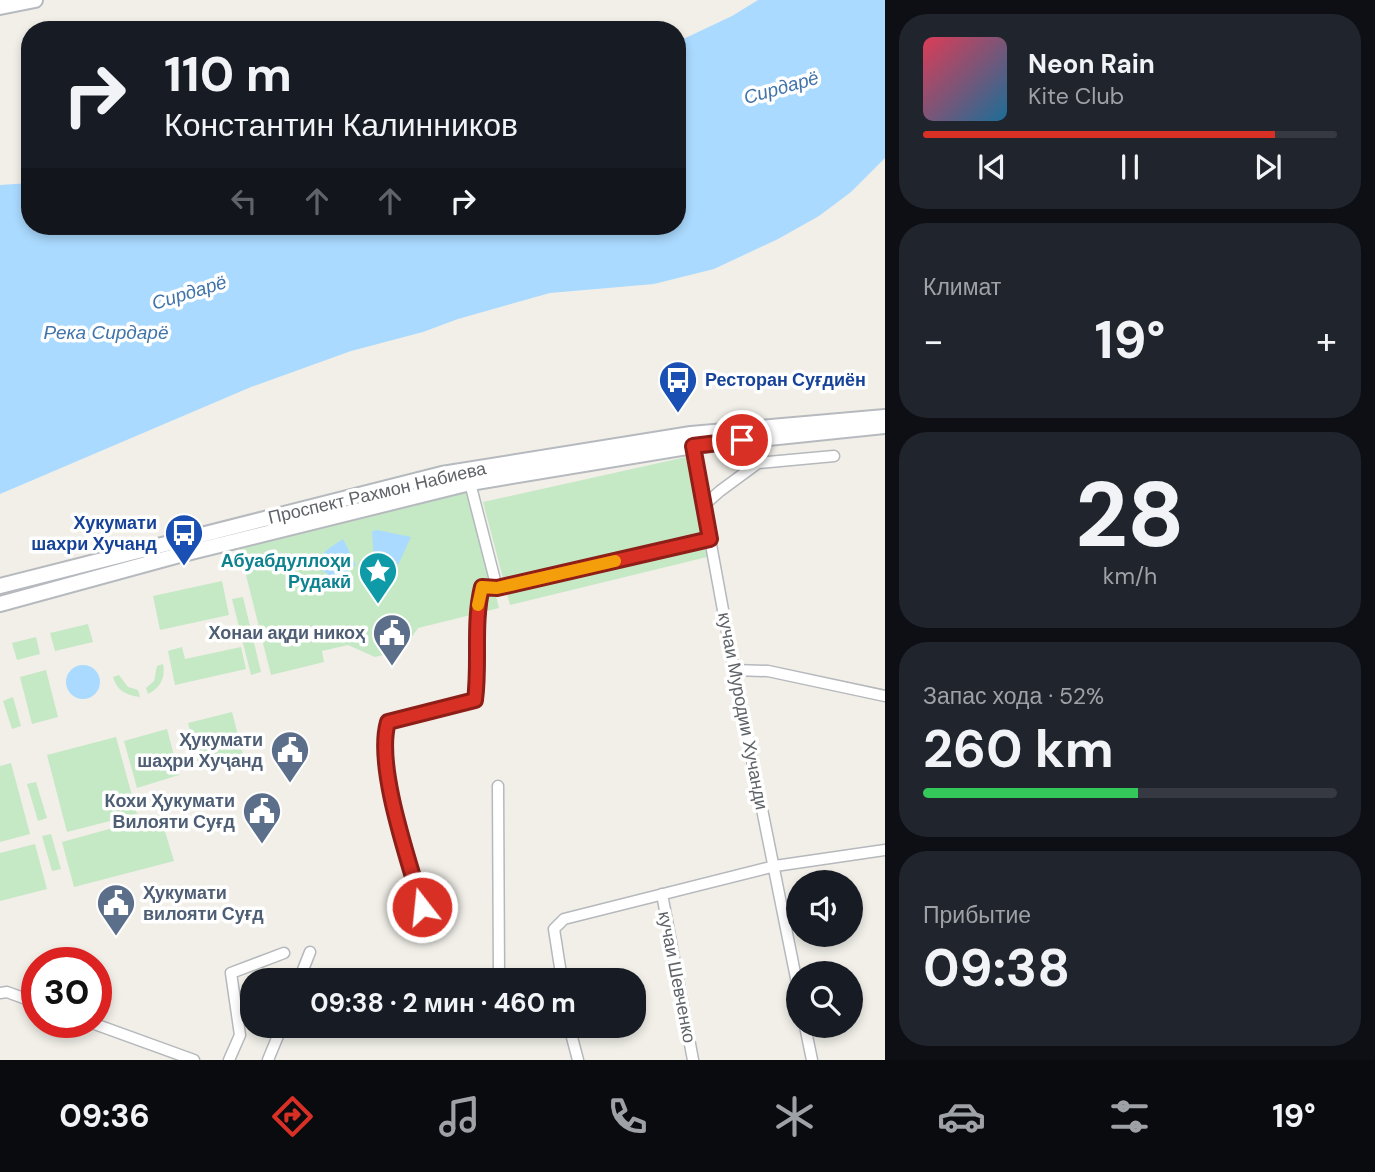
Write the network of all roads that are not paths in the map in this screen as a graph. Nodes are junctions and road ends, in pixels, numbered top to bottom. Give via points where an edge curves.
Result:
1 (25, 1) edge
2 (0, 7) edge
3 (885, 416) edge
4 (885, 426) edge
5 (692, 440) junction
6 (834, 456) dead end
7 (470, 484) junction
8 (703, 506) junction
9 (710, 539) junction
10 (0, 586) edge
11 (497, 588) junction
12 (0, 604) edge
13 (734, 670) junction
14 (885, 696) edge
15 (498, 786) dead end
16 (885, 850) edge
17 (775, 866) junction
18 (662, 894) junction
19 (428, 930) dead end
20 (310, 952) dead end
21 (284, 953) dead end
22 (793, 961) edge
23 (304, 968) edge
24 (499, 968) edge
25 (560, 968) edge
26 (0, 993) edge
27 (21, 997) edge
28 (112, 1030) edge
29 (277, 1038) edge
30 (572, 1038) edge
31 (807, 1038) edge
32 (194, 1060) edge
33 (229, 1060) edge
34 (268, 1060) edge
35 (578, 1060) edge
36 (693, 1060) edge
37 (812, 1060) edge

1 - 2 main road
3 - 5 main road, Проспект Рахмон Набиева
4 - 5 main road, Проспект Рахмон Набиева
5 - 7 main road, Проспект Рахмон Набиева
5 - 8 street, кучаи Муродии Хучанди
5 - 10 main road, Проспект Рахмон Набиева via 442,474
6 - 8 street via 758,463
7 - 11 street
7 - 12 main road, Проспект Рахмон Набиева
8 - 9 street, кучаи Муродии Хучанди
9 - 11 street
9 - 13 street, кучаи Муродии Хучанди
11 - 19 street via 482,587 478,605 475,700 388,722 385,733 384,755 396,814
13 - 14 street via 768,671
13 - 17 street, кучаи Муродии Хучанди
15 - 24 street
16 - 17 street
17 - 18 street
17 - 22 street, кучаи Муродии Хучанди
18 - 25 street via 564,919 554,929
18 - 36 street, кучаи Шевченко
20 - 23 street
21 - 33 street via 231,973 240,1035
26 - 27 street
28 - 32 street
29 - 34 street
30 - 35 street
31 - 37 street

